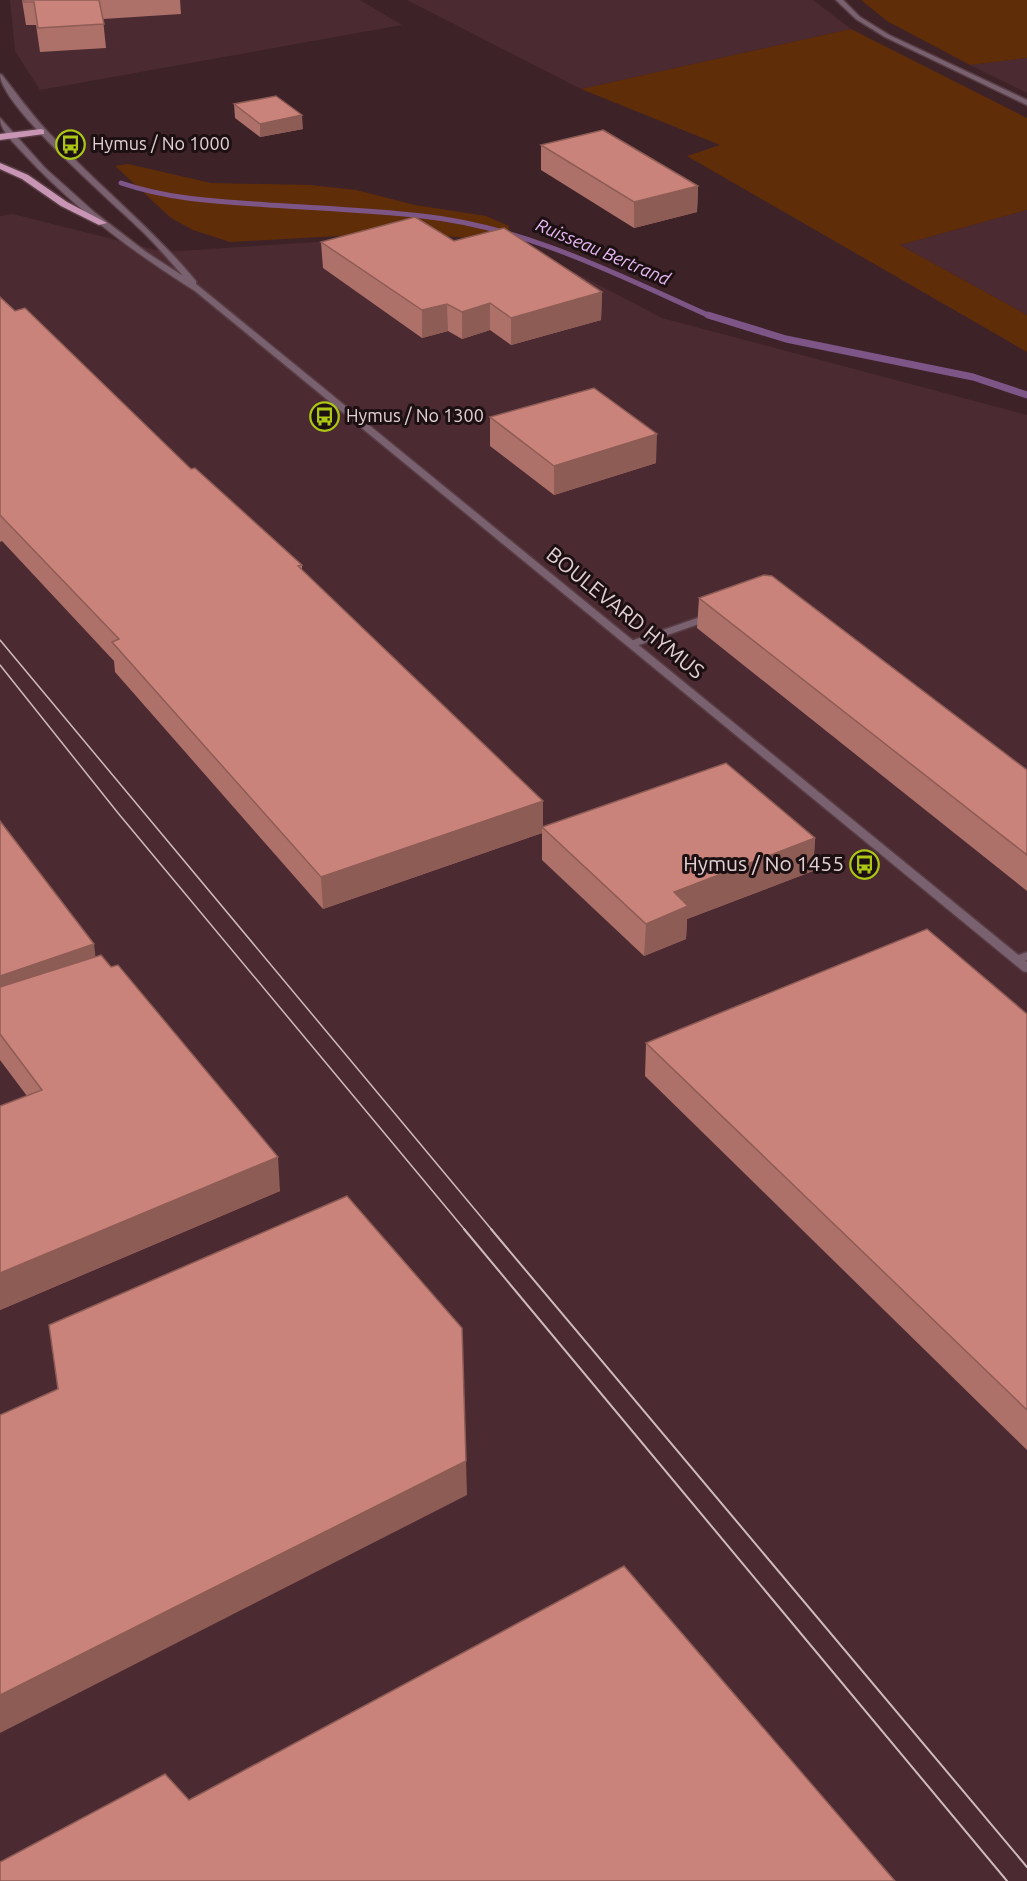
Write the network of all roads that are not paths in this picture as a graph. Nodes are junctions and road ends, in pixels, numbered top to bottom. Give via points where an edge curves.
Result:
1 (839, 0) edge
2 (0, 76) edge
3 (1027, 103) edge
4 (0, 120) edge
5 (41, 132) junction
6 (12, 136) junction
7 (0, 137) edge
8 (0, 166) edge
9 (102, 223) junction
10 (198, 289) junction
11 (720, 613) edge
12 (632, 644) junction
13 (1024, 961) edge

1 - 3 street via 887,36
2 - 5 street, BOULEVARD HYMUS
4 - 6 street, BOULEVARD HYMUS
5 - 6 main road
5 - 10 street, BOULEVARD HYMUS via 166,248
6 - 7 main road
6 - 9 street, BOULEVARD HYMUS
8 - 9 main road
9 - 10 street, BOULEVARD HYMUS via 140,254
10 - 12 street, BOULEVARD HYMUS
11 - 12 street
12 - 13 street, BOULEVARD HYMUS

